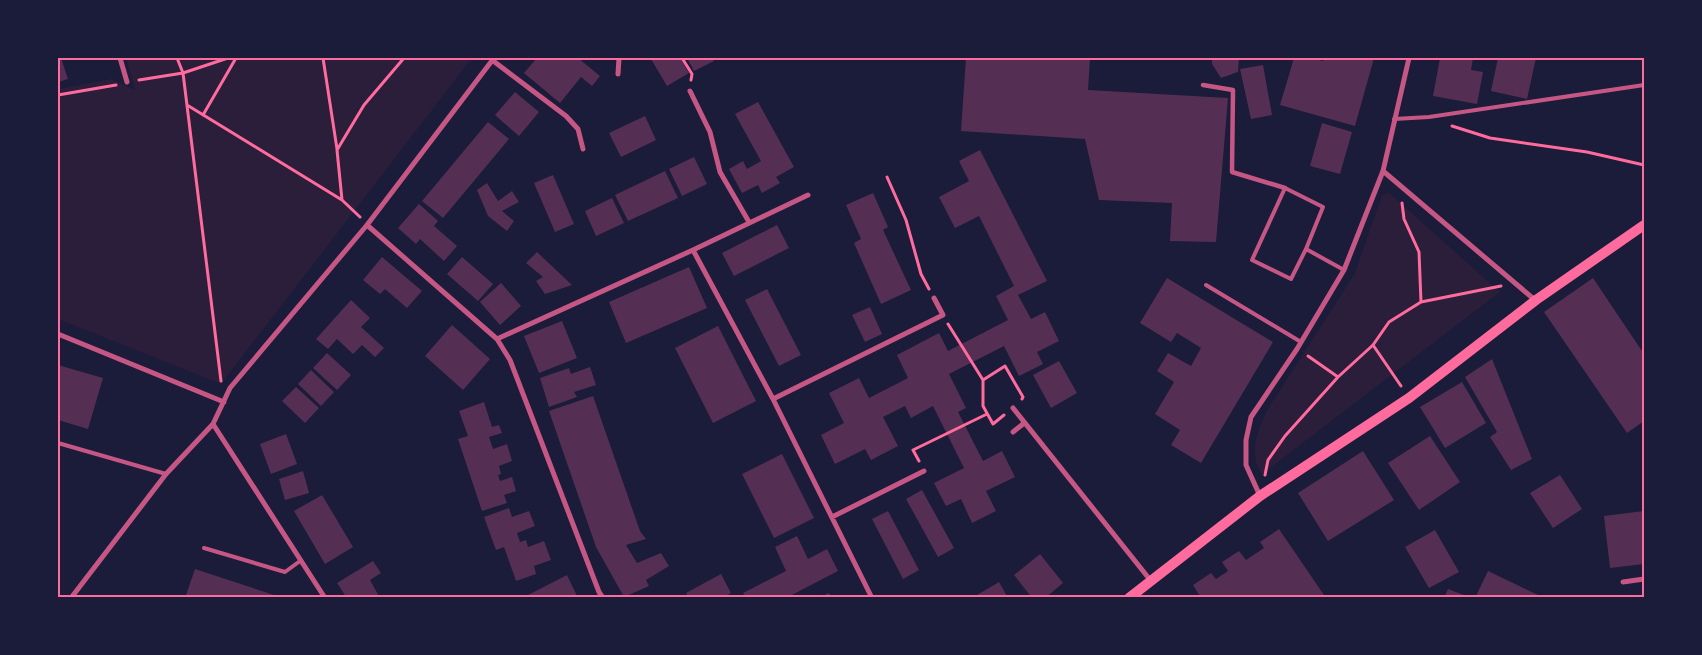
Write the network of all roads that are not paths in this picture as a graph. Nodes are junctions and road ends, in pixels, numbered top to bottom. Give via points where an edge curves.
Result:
1 (120, 58) edge
2 (619, 58) edge
3 (1409, 58) edge
4 (493, 59) edge
5 (618, 74) dead end
6 (127, 82) road end
7 (1203, 85) dead end
8 (1644, 85) edge
9 (690, 91) road end
10 (1394, 119) junction
11 (583, 149) dead end
12 (1383, 171) junction
13 (1285, 188) junction
14 (808, 195) dead end
15 (749, 222) junction
16 (367, 225) junction
17 (1644, 225) edge
18 (1306, 249) junction
19 (694, 250) junction
20 (1344, 270) junction
21 (1206, 285) dead end
22 (934, 298) road end
23 (1536, 300) junction
24 (58, 334) edge
25 (497, 339) junction
26 (1301, 342) junction
27 (773, 399) junction
28 (224, 402) junction
29 (1012, 408) road end
30 (213, 424) junction
31 (1023, 424) junction
32 (1013, 432) dead end
33 (58, 443) edge
34 (924, 471) road end
35 (166, 474) junction
36 (1260, 496) junction
37 (832, 517) junction
38 (204, 548) dead end
39 (300, 561) junction
40 (1644, 579) edge
41 (1151, 581) junction
42 (1623, 582) dead end
43 (70, 598) edge
44 (325, 598) edge
45 (604, 598) edge
46 (872, 598) edge
47 (1128, 598) edge

1 - 6 street
2 - 5 street
3 - 10 street
4 - 11 street via 566,116 578,129
4 - 16 street
7 - 13 street via 1233,90 1232,172
8 - 10 lane via 1429,117
9 - 15 street via 710,132 720,172
10 - 12 street
12 - 20 street
12 - 23 street
13 - 18 lane via 1323,207
13 - 18 lane via 1252,260 1291,280
14 - 15 street
15 - 19 street
16 - 25 street
16 - 28 street via 230,388
17 - 23 main road
18 - 20 lane
19 - 25 street
19 - 27 street
20 - 26 street
21 - 26 lane
22 - 27 street via 943,315
23 - 36 main road via 1409,398
24 - 28 street
25 - 45 street via 510,360
26 - 36 street via 1251,417 1246,440 1246,465
27 - 37 street
28 - 30 street
29 - 31 street
30 - 35 street
30 - 39 street
31 - 32 street
31 - 41 street
33 - 35 lane
34 - 37 street
35 - 43 street
36 - 41 main road
37 - 46 street
38 - 39 lane via 285,572
39 - 44 street
40 - 42 street
41 - 47 main road

